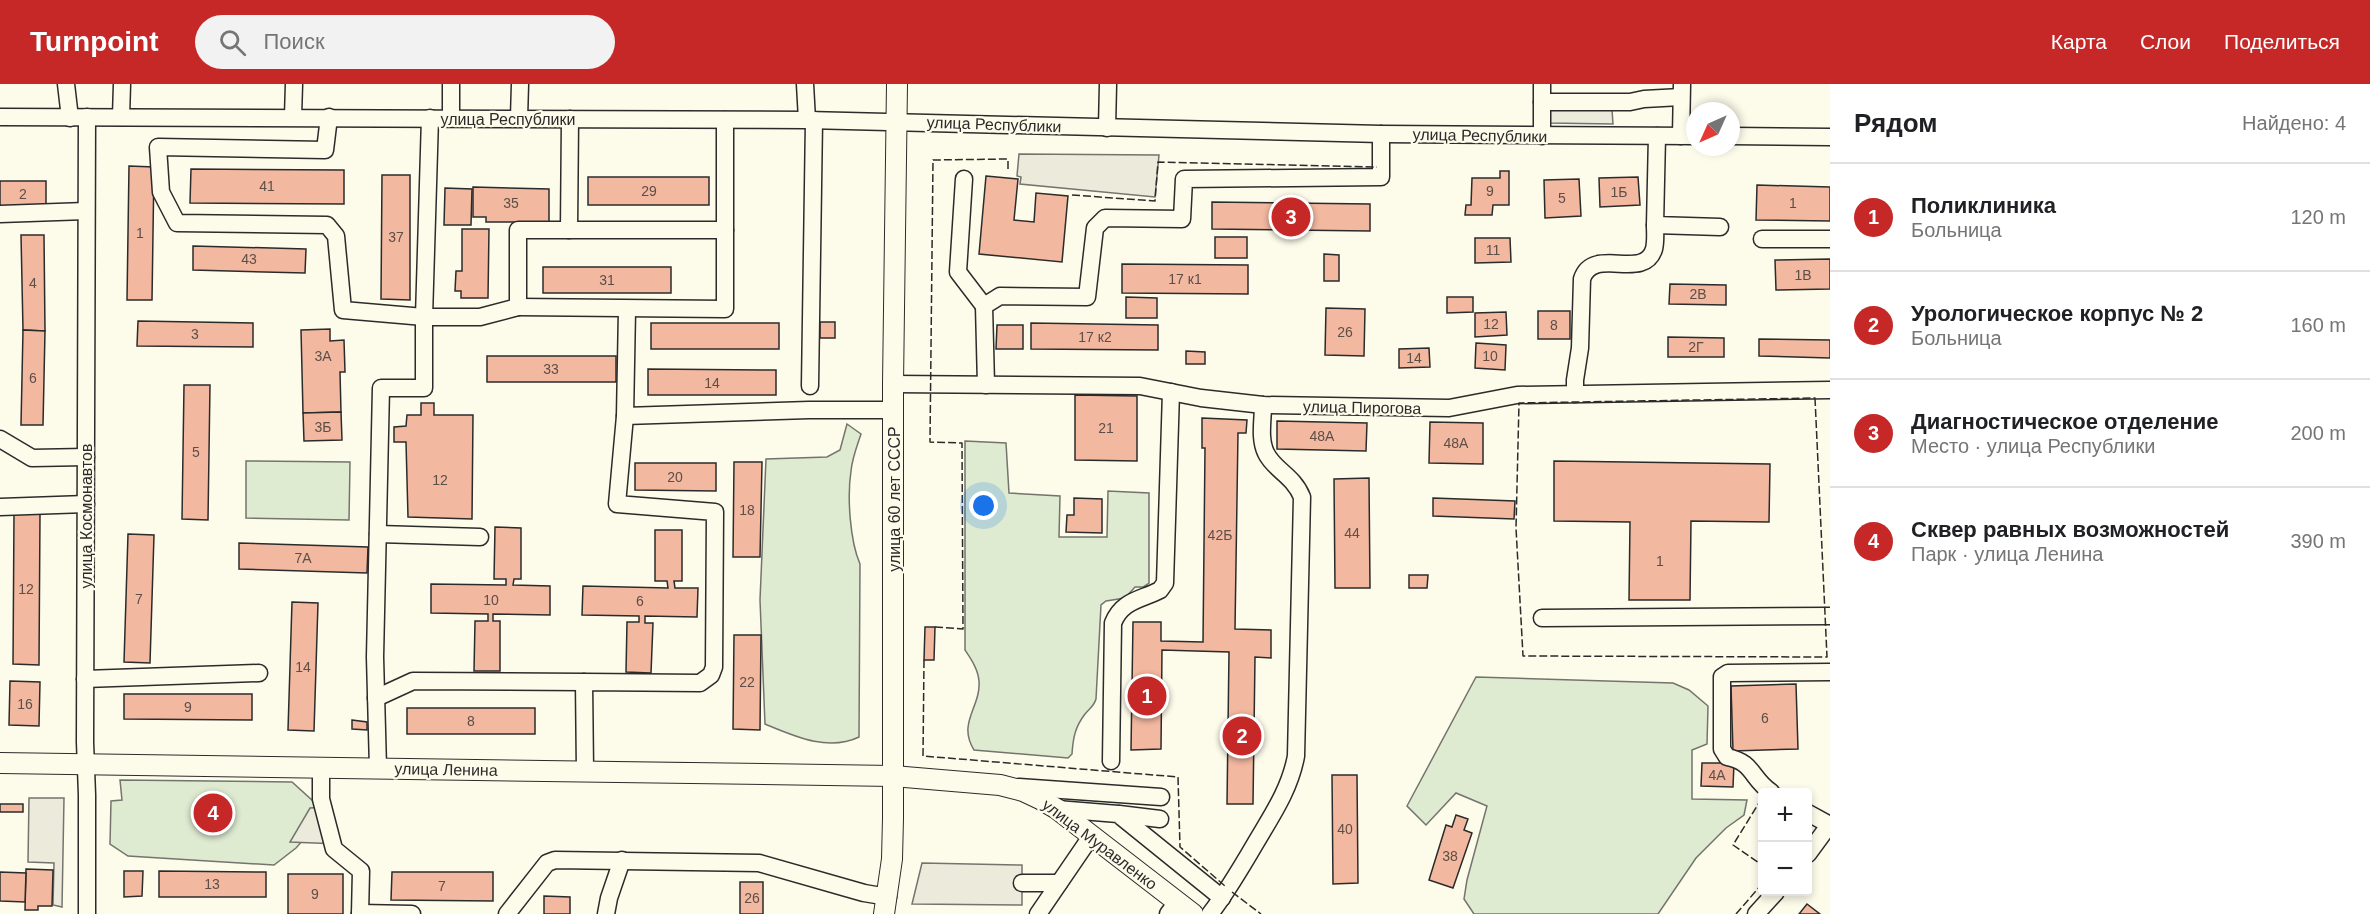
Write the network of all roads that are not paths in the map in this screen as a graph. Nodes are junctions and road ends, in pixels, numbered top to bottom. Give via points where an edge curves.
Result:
1 (66, 84) edge
2 (122, 84) edge
3 (294, 84) edge
4 (451, 84) edge
5 (520, 84) edge
6 (805, 84) edge
7 (897, 84) edge
8 (1108, 84) edge
9 (1542, 84) edge
10 (1682, 91) edge
11 (1542, 102) junction
12 (0, 117) edge
13 (121, 117) junction
14 (293, 117) junction
15 (329, 117) junction
16 (451, 117) junction
17 (78, 118) junction
18 (430, 118) junction
19 (519, 118) junction
20 (570, 119) junction
21 (725, 120) junction
22 (810, 120) junction
23 (896, 121) junction
24 (1686, 121) edge
25 (1107, 128) junction
26 (1381, 134) junction
27 (1542, 136) junction
28 (1657, 136) junction
29 (1686, 136) edge
30 (1740, 136) edge
31 (1830, 137) edge
32 (964, 179) dead end
33 (86, 211) junction
34 (0, 214) edge
35 (1655, 225) junction
36 (1720, 226) dead end
37 (569, 230) junction
38 (725, 230) junction
39 (1762, 239) dead end
40 (1830, 239) edge
41 (984, 306) junction
42 (518, 307) junction
43 (627, 309) junction
44 (424, 317) junction
45 (893, 384) junction
46 (810, 386) dead end
47 (986, 386) junction
48 (1830, 390) edge
49 (1171, 392) junction
50 (1575, 394) junction
51 (1263, 405) junction
52 (894, 410) junction
53 (625, 416) junction
54 (1, 434) edge
55 (86, 457) junction
56 (86, 504) junction
57 (0, 507) edge
58 (378, 534) junction
59 (480, 537) dead end
60 (1830, 616) edge
61 (1542, 618) dead end
62 (1830, 672) edge
63 (259, 674) dead end
64 (85, 679) junction
65 (584, 681) junction
66 (376, 698) junction
67 (1111, 761) dead end
68 (0, 763) edge
69 (85, 764) junction
70 (321, 768) junction
71 (378, 768) junction
72 (585, 771) junction
73 (893, 776) junction
74 (1000, 785) junction
75 (1765, 788) edge
76 (1161, 797) dead end
77 (1057, 809) junction
78 (1119, 814) junction
79 (1812, 815) edge
80 (1160, 819) dead end
81 (1830, 825) edge
82 (1092, 836) junction
83 (1812, 849) edge
84 (622, 860) junction
85 (1022, 882) dead end
86 (1059, 883) junction
87 (524, 893) junction
88 (1772, 896) edge
89 (1222, 898) junction
90 (886, 906) edge
91 (1180, 910) edge
92 (87, 914) edge
93 (360, 914) edge
94 (412, 914) edge
95 (507, 914) edge
96 (523, 914) edge
97 (606, 914) edge
98 (1038, 914) edge
99 (1210, 914) edge
100 (1756, 914) edge

1 - 17 street, улица Космонавтов
2 - 13 street
3 - 14 street
4 - 16 street
5 - 19 street
6 - 22 street
7 - 23 main road, улица 60 лет СССР
8 - 25 street
9 - 11 street
10 - 11 street via 1630,102
10 - 24 street
11 - 27 street
12 - 17 street
13 - 14 street, улица Республики
13 - 17 street
14 - 15 street, улица Республики
15 - 18 street, улица Республики
15 - 44 street via 325,150 158,147 161,192 177,223 327,225 336,236 343,310
16 - 18 street, улица Республики
16 - 19 street, улица Республики
17 - 33 street, улица Космонавтов
18 - 44 street
19 - 20 street, улица Республики
20 - 21 street, улица Республики
20 - 37 street
21 - 22 street, улица Республики
21 - 38 street
22 - 23 street, улица Республики
22 - 46 street
23 - 25 street, улица Республики
23 - 45 main road, улица 60 лет СССР
25 - 26 street, улица Республики
26 - 27 street, улица Республики
26 - 41 street via 1381,177 1184,179 1182,219 1105,218 1095,228 1087,297 1000,296
27 - 28 street, улица Республики
28 - 29 street, улица Республики
28 - 35 street
30 - 31 street
32 - 41 street via 958,272
33 - 34 street
33 - 55 street, улица Космонавтов
35 - 36 street
35 - 50 street via 1654,248 1646,260 1638,264 1597,264 1585,271
37 - 38 street
37 - 42 street via 518,230
38 - 43 street via 725,309
39 - 40 street
41 - 47 street
42 - 43 street
42 - 44 street via 480,316
43 - 53 street
44 - 58 street via 424,388 381,388
45 - 47 street, улица Пирогова
45 - 52 main road, улица 60 лет СССР
47 - 49 street, улица Пирогова via 1140,386
48 - 50 street, улица Пирогова
49 - 51 street, улица Пирогова
49 - 67 street via 1165,583 1160,590 1125,605 1113,623
50 - 51 street, улица Пирогова via 1504,396 1449,408
51 - 89 street via 1262,441 1266,455 1297,485 1302,497 1296,756 1283,796
52 - 53 street
52 - 73 main road, улица 60 лет СССР
53 - 65 street via 617,504 715,512 714,667 711,675 700,683
54 - 55 street via 32,458
55 - 56 street, улица Космонавтов
56 - 57 street
56 - 64 street, улица Космонавтов
58 - 59 street
58 - 66 street
60 - 61 street
62 - 75 street via 1728,673 1722,677 1722,748 1727,757 1746,764
63 - 64 street
64 - 69 street, улица Космонавтов
65 - 66 street via 413,681
65 - 72 street
66 - 71 street
68 - 69 main road, улица Ленина
69 - 70 main road, улица Ленина
69 - 92 street, улица Космонавтов
70 - 71 main road, улица Ленина
70 - 93 street via 321,799 334,849 361,871
71 - 72 main road, улица Ленина
72 - 73 main road, улица Ленина
73 - 74 main road, улица Муравленко
73 - 90 main road, улица 60 лет СССР via 892,859
74 - 76 street
74 - 77 main road, улица Муравленко via 1023,791
77 - 78 street
77 - 82 main road, улица Муравленко
78 - 80 street
78 - 89 street
79 - 81 street
81 - 83 street
82 - 86 street
82 - 91 main road, улица Муравленко
84 - 87 street via 555,860 547,863
84 - 90 street via 759,863 864,893
84 - 97 street
85 - 86 street
86 - 98 street
87 - 95 street
87 - 96 street
88 - 100 street
89 - 99 street
93 - 94 street

